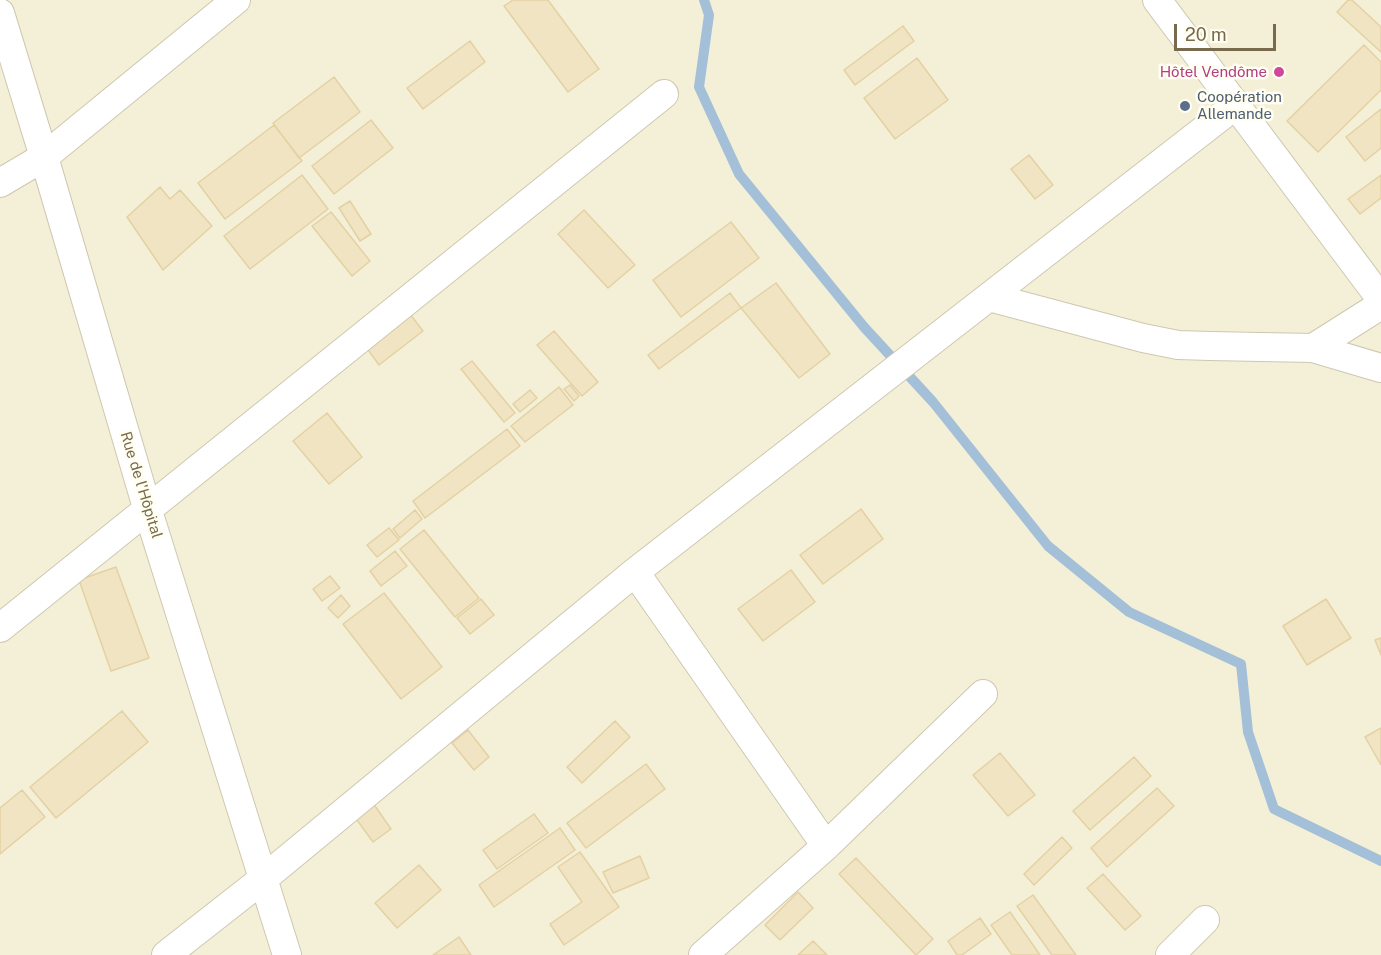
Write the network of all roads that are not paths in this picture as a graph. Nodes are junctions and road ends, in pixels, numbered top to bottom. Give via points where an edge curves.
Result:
1 (236, 0) edge
2 (1157, 0) edge
3 (0, 13) edge
4 (664, 94) dead end
5 (1237, 105) junction
6 (44, 156) junction
7 (0, 183) edge
8 (989, 297) junction
9 (1381, 299) edge
10 (1381, 305) edge
11 (1312, 348) junction
12 (1381, 368) edge
13 (148, 510) junction
14 (635, 572) junction
15 (0, 628) edge
16 (983, 694) dead end
17 (826, 846) junction
18 (263, 879) junction
19 (1206, 920) dead end
20 (166, 955) edge
21 (287, 955) edge
22 (703, 955) edge
23 (1170, 955) edge

1 - 6 street
2 - 5 street
3 - 6 street, Rue de l'Hôpital
4 - 13 street
5 - 8 street
5 - 9 street
6 - 7 street
6 - 13 street, Rue de l'Hôpital
8 - 11 street via 1178,345
8 - 14 street
10 - 11 street
11 - 12 street
13 - 15 street
13 - 18 street, Rue de l'Hôpital
14 - 17 street
14 - 18 street
16 - 17 street
17 - 22 street
18 - 20 street
18 - 21 street, Rue de l'Hôpital
19 - 23 street

